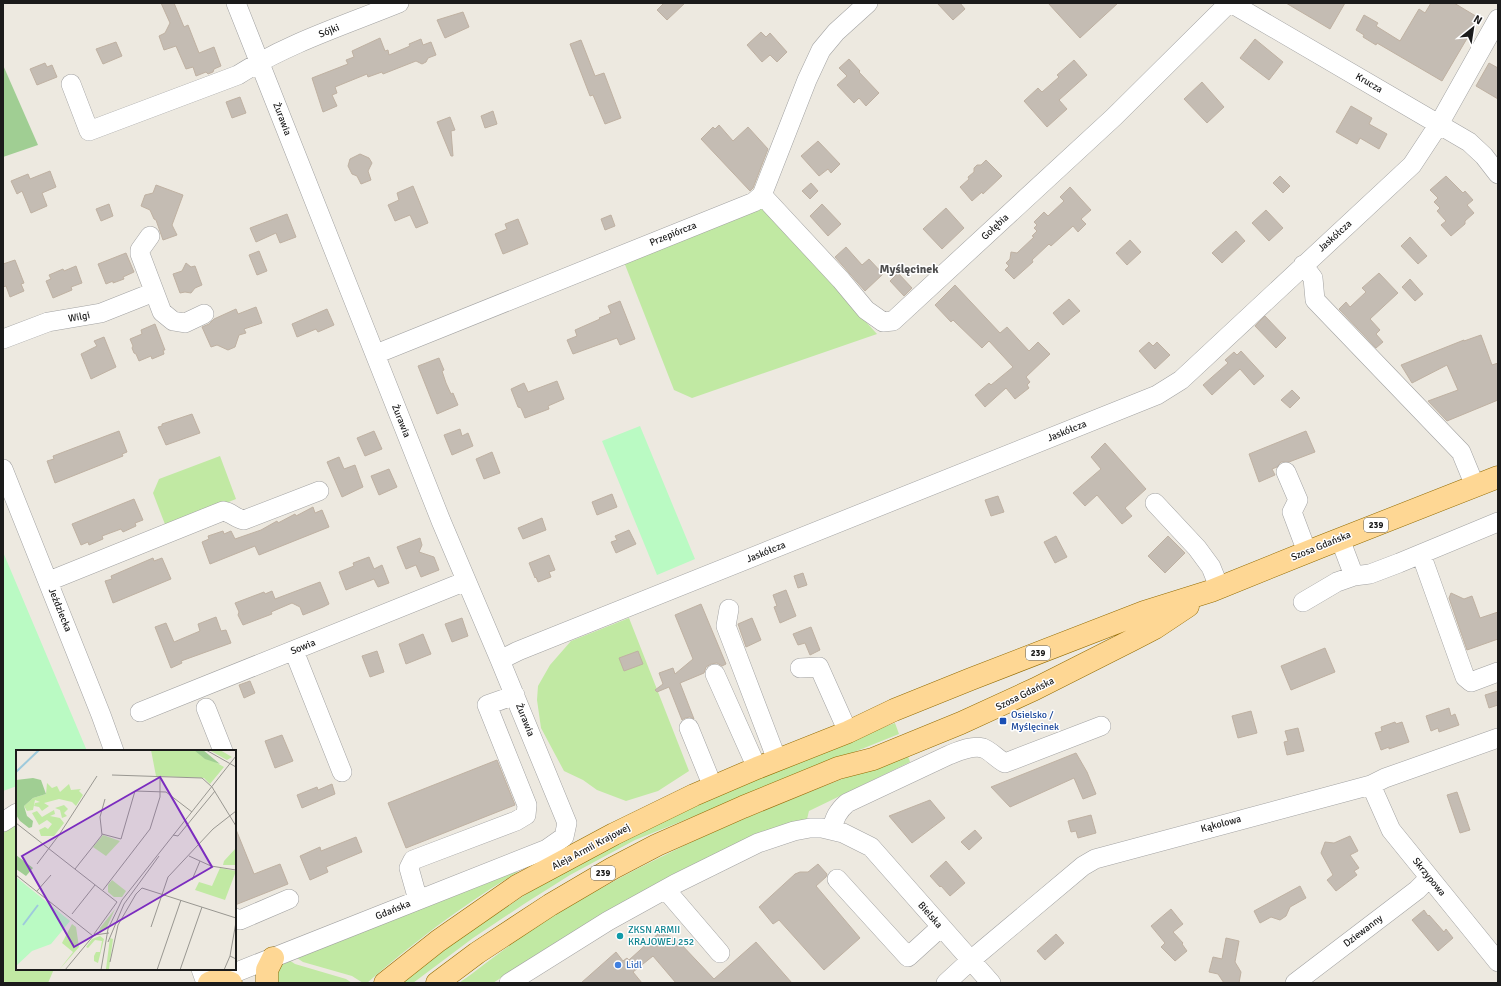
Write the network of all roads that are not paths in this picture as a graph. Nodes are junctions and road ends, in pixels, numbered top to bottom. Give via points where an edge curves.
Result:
1 (236, 3) edge
2 (399, 3) edge
3 (868, 3) edge
4 (1230, 3) edge
5 (1498, 19) edge
6 (260, 61) junction
7 (71, 84) dead end
8 (1439, 124) junction
9 (1498, 174) edge
10 (762, 195) junction
11 (150, 236) dead end
12 (1303, 265) junction
13 (154, 292) junction
14 (204, 314) dead end
15 (3, 339) edge
16 (376, 354) junction
17 (3, 469) edge
18 (1286, 472) dead end
19 (1498, 477) edge
20 (1475, 486) junction
21 (319, 491) dead end
22 (1155, 504) dead end
23 (1498, 522) edge
24 (1340, 539) junction
25 (1306, 552) junction
26 (1421, 554) junction
27 (1354, 576) junction
28 (48, 581) junction
29 (466, 581) junction
30 (1215, 589) junction
31 (1304, 602) dead end
32 (729, 609) dead end
33 (294, 651) junction
34 (500, 660) junction
35 (800, 668) dead end
36 (1498, 672) edge
37 (715, 674) dead end
38 (515, 695) junction
39 (206, 708) dead end
40 (140, 712) dead end
41 (1101, 726) dead end
42 (689, 728) dead end
43 (848, 732) junction
44 (1498, 738) edge
45 (816, 744) joint
46 (114, 750) edge
47 (223, 750) edge
48 (777, 760) junction
49 (757, 768) junction
50 (342, 772) dead end
51 (1371, 785) junction
52 (713, 787) junction
53 (16, 815) edge
54 (3, 822) edge
55 (832, 830) junction
56 (564, 837) joint
57 (837, 878) dead end
58 (1429, 878) junction
59 (666, 890) junction
60 (289, 899) dead end
61 (418, 900) junction
62 (236, 918) edge
63 (941, 927) junction
64 (720, 953) dead end
65 (273, 958) junction
66 (971, 960) junction
67 (1498, 962) edge
68 (213, 979) edge
69 (267, 983) edge
70 (385, 983) edge
71 (437, 983) edge
72 (509, 983) edge
73 (946, 983) edge
74 (991, 983) edge
75 (1295, 983) edge

1 - 6 street, Żurawia
2 - 6 street, Sójki
3 - 10 street via 836,32 821,50 806,80
4 - 8 street, Krucza
4 - 10 street, Gołębia via 1114,117 893,321 883,322 866,310
5 - 8 street, Jaskółcza
6 - 7 street, Sójki via 238,74 89,131
6 - 16 street, Żurawia
8 - 9 street, Krucza via 1469,142
8 - 12 street, Jaskółcza via 1412,165
10 - 16 street, Przepiórcza via 754,202
11 - 13 street via 140,254
12 - 20 street via 1313,278 1315,300 1461,452
12 - 34 street, Jaskółcza via 1181,380 1157,395
13 - 14 street via 162,312 173,321 185,323
13 - 15 street, Wilgi via 100,313 48,322
16 - 29 street, Żurawia
17 - 28 street, Jeździecka
18 - 25 street via 1298,500 1292,512
19 - 20 main road, Szosa Gdańska / 239
20 - 24 main road, Szosa Gdańska / 239
21 - 28 street via 244,520 222,511
22 - 30 street via 1197,548 1211,567
23 - 26 street
24 - 25 main road, Szosa Gdańska / 239
24 - 27 street
25 - 30 main road, Szosa Gdańska / 239
26 - 27 street via 1370,574
26 - 36 street via 1465,677 1471,682
27 - 31 street via 1337,582
28 - 46 street, Jeździecka
29 - 33 street, Sowia
29 - 34 street, Żurawia
30 - 43 main road, Szosa Gdańska / 239 via 1144,612 894,710
30 - 71 main road, Szosa Gdańska / 239 via 1132,640 991,710 873,758 829,772 657,845 581,886 513,928
32 - 48 street via 726,626
33 - 40 street, Sowia
33 - 50 street
34 - 38 street, Żurawia
35 - 43 street via 818,667
37 - 49 street
38 - 56 street, Żurawia via 567,823
38 - 61 street via 487,705 527,805 526,815 413,860 409,868
39 - 47 street
41 - 55 street via 1005,763 983,748 964,749 847,803 839,810
42 - 52 street
43 - 45 main road, Szosa Gdańska / 239
44 - 51 street, Kąkolowa
45 - 48 main road, Aleja Armii Krajowej / 239
48 - 49 main road, Aleja Armii Krajowej / 239
49 - 52 main road, Aleja Armii Krajowej / 239
51 - 58 street, Skrzypowa via 1391,830
51 - 66 street, Kąkolowa via 1095,859 1083,866
52 - 70 main road, Aleja Armii Krajowej / 239 via 614,834 517,886 438,941
53 - 54 street
55 - 59 street via 810,828 781,834
55 - 63 street, Bielska via 870,847
56 - 61 street, Gdańska via 547,849
57 - 63 street via 908,957
58 - 67 street, Skrzypowa
58 - 75 street, Dziewanny via 1417,890
59 - 64 street
59 - 72 street via 608,921
60 - 62 street via 240,920
61 - 65 street, Gdańska
63 - 66 street, Bielska
65 - 68 street, Gdańska
65 - 69 main road via 266,970
66 - 73 street, Kąkolowa
66 - 74 street, Bielska

